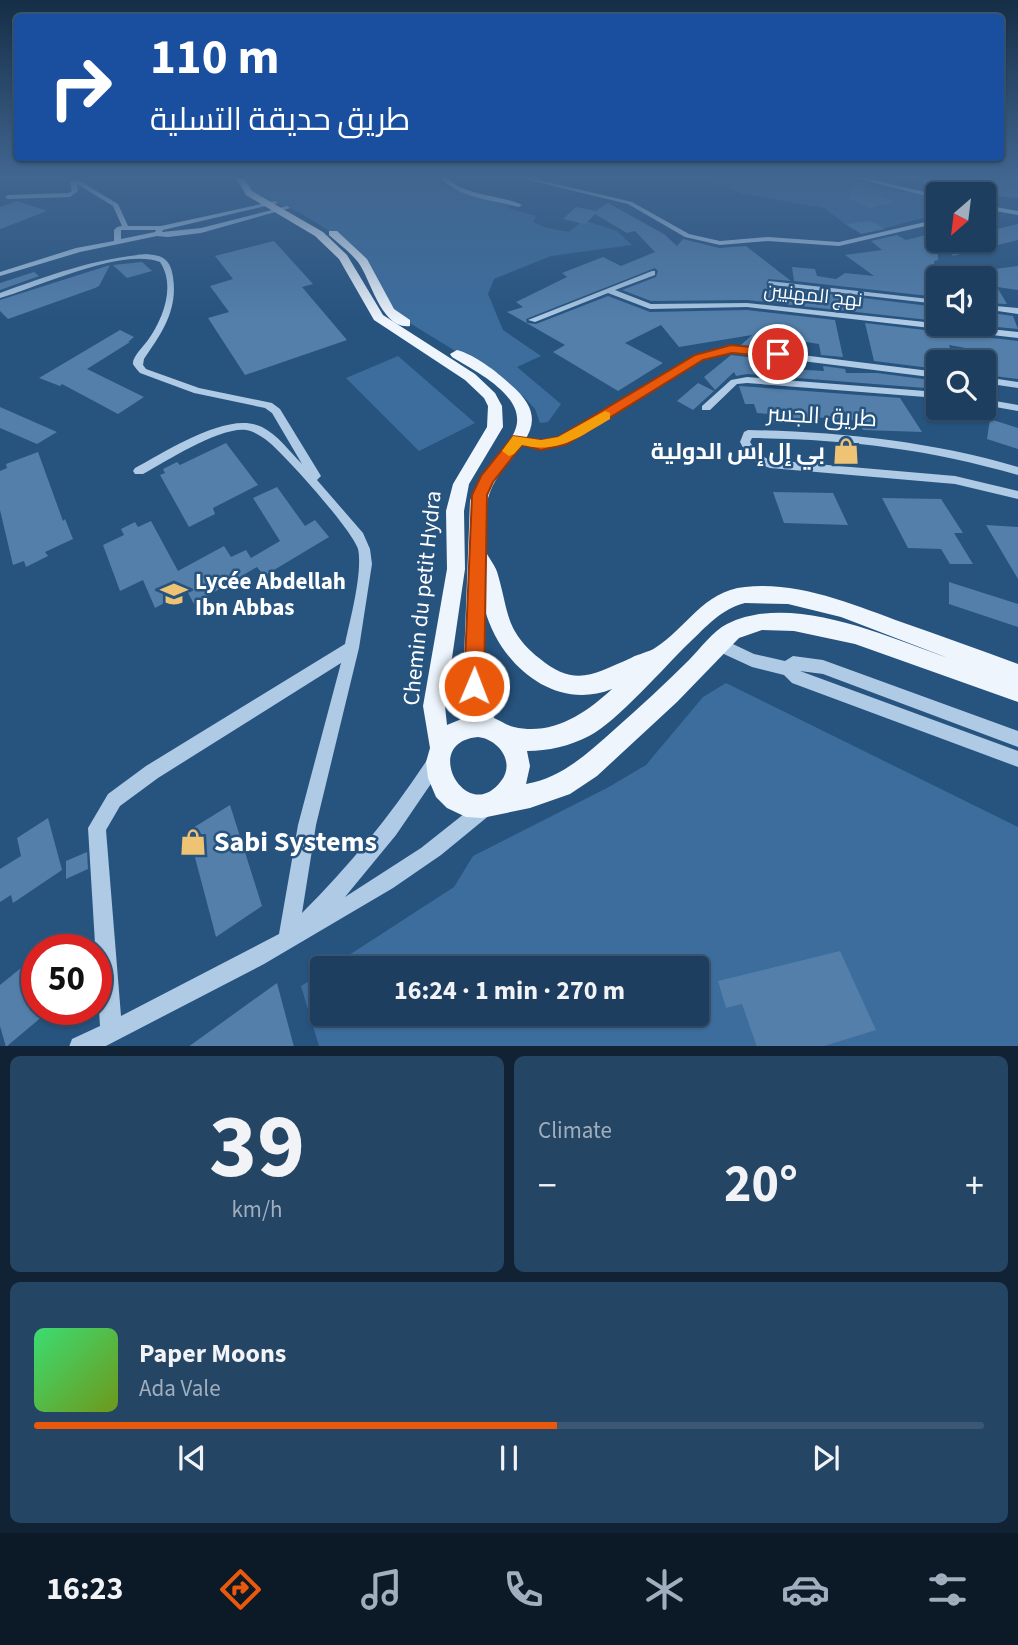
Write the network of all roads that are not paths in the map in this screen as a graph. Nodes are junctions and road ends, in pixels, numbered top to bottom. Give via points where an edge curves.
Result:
1 (186, 225) edge
2 (205, 225) edge
3 (304, 225) edge
4 (318, 225) edge
5 (666, 225) edge
6 (914, 225) edge
7 (125, 226) joint
8 (159, 231) junction
9 (118, 242) junction
10 (652, 273) dead end
11 (0, 274) edge
12 (772, 283) dead end
13 (607, 290) junction
14 (0, 296) edge
15 (926, 301) edge
16 (996, 308) edge
17 (1018, 311) edge
18 (532, 320) dead end
19 (1018, 335) edge
20 (926, 373) edge
21 (996, 382) edge
22 (1018, 385) edge
23 (926, 394) edge
24 (996, 404) edge
25 (706, 408) dead end
26 (1018, 408) edge
27 (518, 440) junction
28 (139, 471) dead end
29 (1018, 471) edge
30 (1018, 495) edge
31 (334, 505) junction
32 (478, 554) junction
33 (718, 645) junction
34 (352, 648) junction
35 (657, 659) junction
36 (941, 664) junction
37 (788, 669) junction
38 (1018, 674) edge
39 (1018, 692) edge
40 (1018, 700) edge
41 (485, 725) junction
42 (508, 739) junction
43 (1018, 739) edge
44 (441, 752) junction
45 (1018, 760) edge
46 (493, 803) junction
47 (288, 940) junction
48 (111, 1031) junction
49 (80, 1046) edge

1 - 8 street
2 - 8 street via 166,236
3 - 44 main road, Chemin du petit Hydra via 343,257 378,317 470,377 495,406 495,427 461,484 455,510 456,569 435,705
4 - 27 main road, Chemin du petit Hydra via 363,261 388,311 514,393 526,424
5 - 6 street via 720,243 778,239 839,244
7 - 8 street
7 - 9 street via 117,230
8 - 9 street
9 - 11 street
10 - 13 street
12 - 15 street
13 - 18 street
13 - 19 street, نهج المهنيين via 650,307 754,306
14 - 31 street via 124,258 162,260 171,283 168,313 138,365 152,376 197,391 268,405
16 - 17 street
20 - 27 street via 731,349 699,358 562,440 541,445
21 - 22 street
23 - 25 street via 747,380 734,382
24 - 26 street
27 - 32 main road, Chemin du petit Hydra via 479,495
28 - 31 street via 212,433 243,426 271,438
29 - 30 street, طريق الجسر via 883,439 748,434 745,442 751,455 769,464 943,478
31 - 34 street via 359,536 366,564
32 - 35 main road via 489,573 504,634 530,665 550,677 568,684 594,685
32 - 41 main road, Chemin du petit Hydra via 474,686
33 - 36 main road via 732,631 762,621 794,622 855,635
33 - 37 street
33 - 46 main road via 589,768 561,785
34 - 47 street via 307,825
34 - 48 street via 152,772 108,809 97,828
35 - 38 main road via 725,600 766,593 842,609
35 - 42 main road via 584,727 547,739
36 - 39 main road
36 - 40 street
37 - 43 street via 793,663 823,667
37 - 45 street via 806,682
41 - 42 main road
41 - 44 main road via 460,729
42 - 46 main road via 516,754 517,772 510,789
44 - 46 main road via 438,771 450,795 474,807
44 - 47 street via 368,855
46 - 47 street via 363,897
47 - 48 street
48 - 49 street

